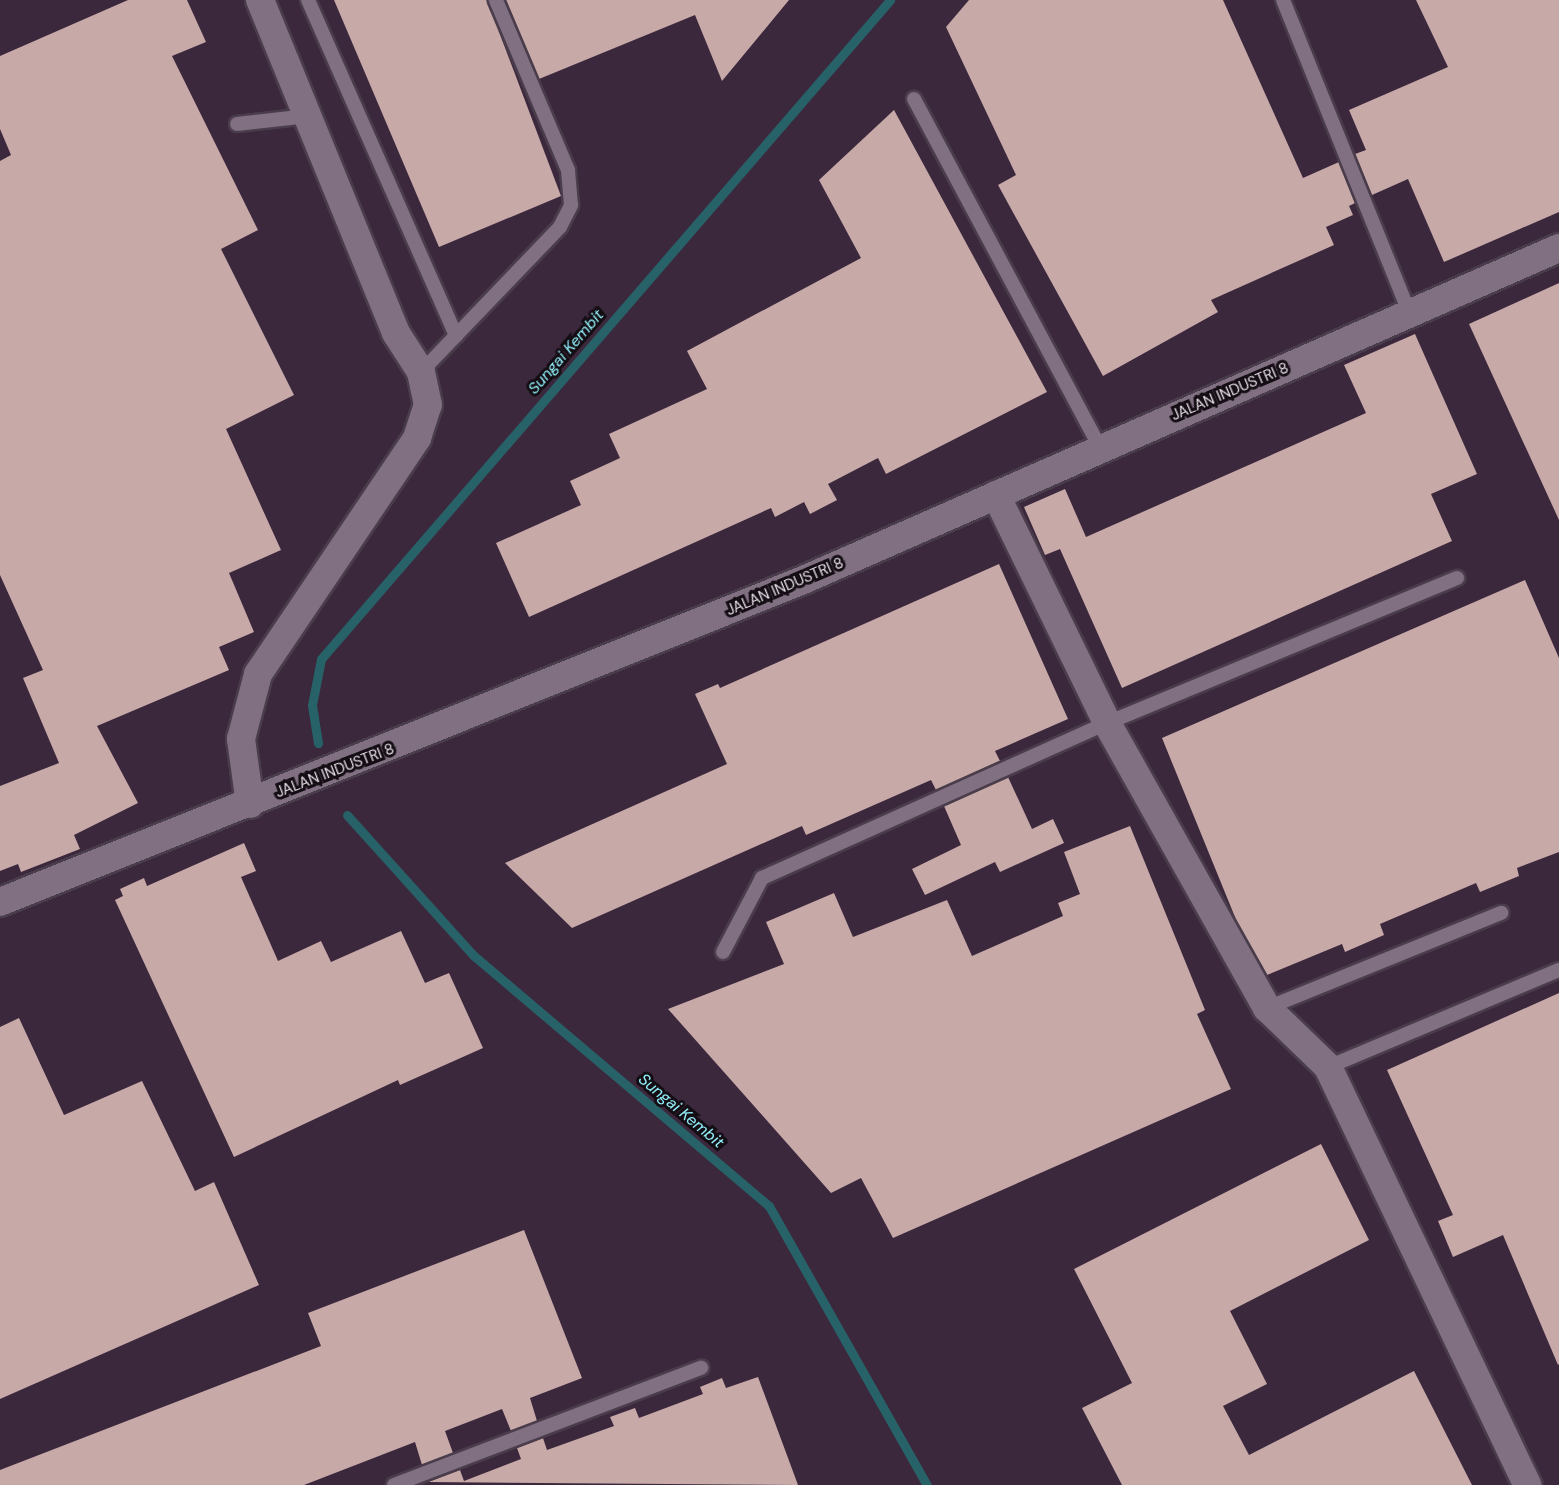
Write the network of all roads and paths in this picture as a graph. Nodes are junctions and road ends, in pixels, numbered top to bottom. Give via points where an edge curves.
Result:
1 (260, 0) edge
2 (308, 0) edge
3 (496, 0) edge
4 (1282, 0) edge
5 (914, 99) dead end
6 (308, 116) junction
7 (237, 124) dead end
8 (1559, 248) edge
9 (1410, 315) junction
10 (456, 336) junction
11 (421, 372) junction
12 (1100, 448) junction
13 (996, 495) junction
14 (1457, 578) dead end
15 (1107, 723) junction
16 (250, 804) junction
17 (0, 902) edge
18 (1501, 913) dead end
19 (723, 952) dead end
20 (1559, 970) edge
21 (1267, 1008) junction
22 (1328, 1067) junction
23 (701, 1368) dead end
24 (394, 1485) edge
25 (1527, 1485) edge

1 - 6 street
2 - 10 lane
3 - 10 lane via 568,170 571,205 560,227
4 - 9 lane
5 - 12 lane
6 - 7 lane
6 - 11 street via 396,333
8 - 9 street, JALAN INDUSTRI 8
9 - 12 street, JALAN INDUSTRI 8
10 - 11 lane
11 - 16 street via 428,405 417,438 258,674 241,739
12 - 13 street, JALAN INDUSTRI 8
13 - 15 street
13 - 16 street, JALAN INDUSTRI 8 via 790,585
14 - 15 lane
15 - 19 lane via 762,878
15 - 21 street
16 - 17 street, JALAN INDUSTRI 8
18 - 21 lane
20 - 22 lane
21 - 22 street
22 - 25 street
23 - 24 lane

